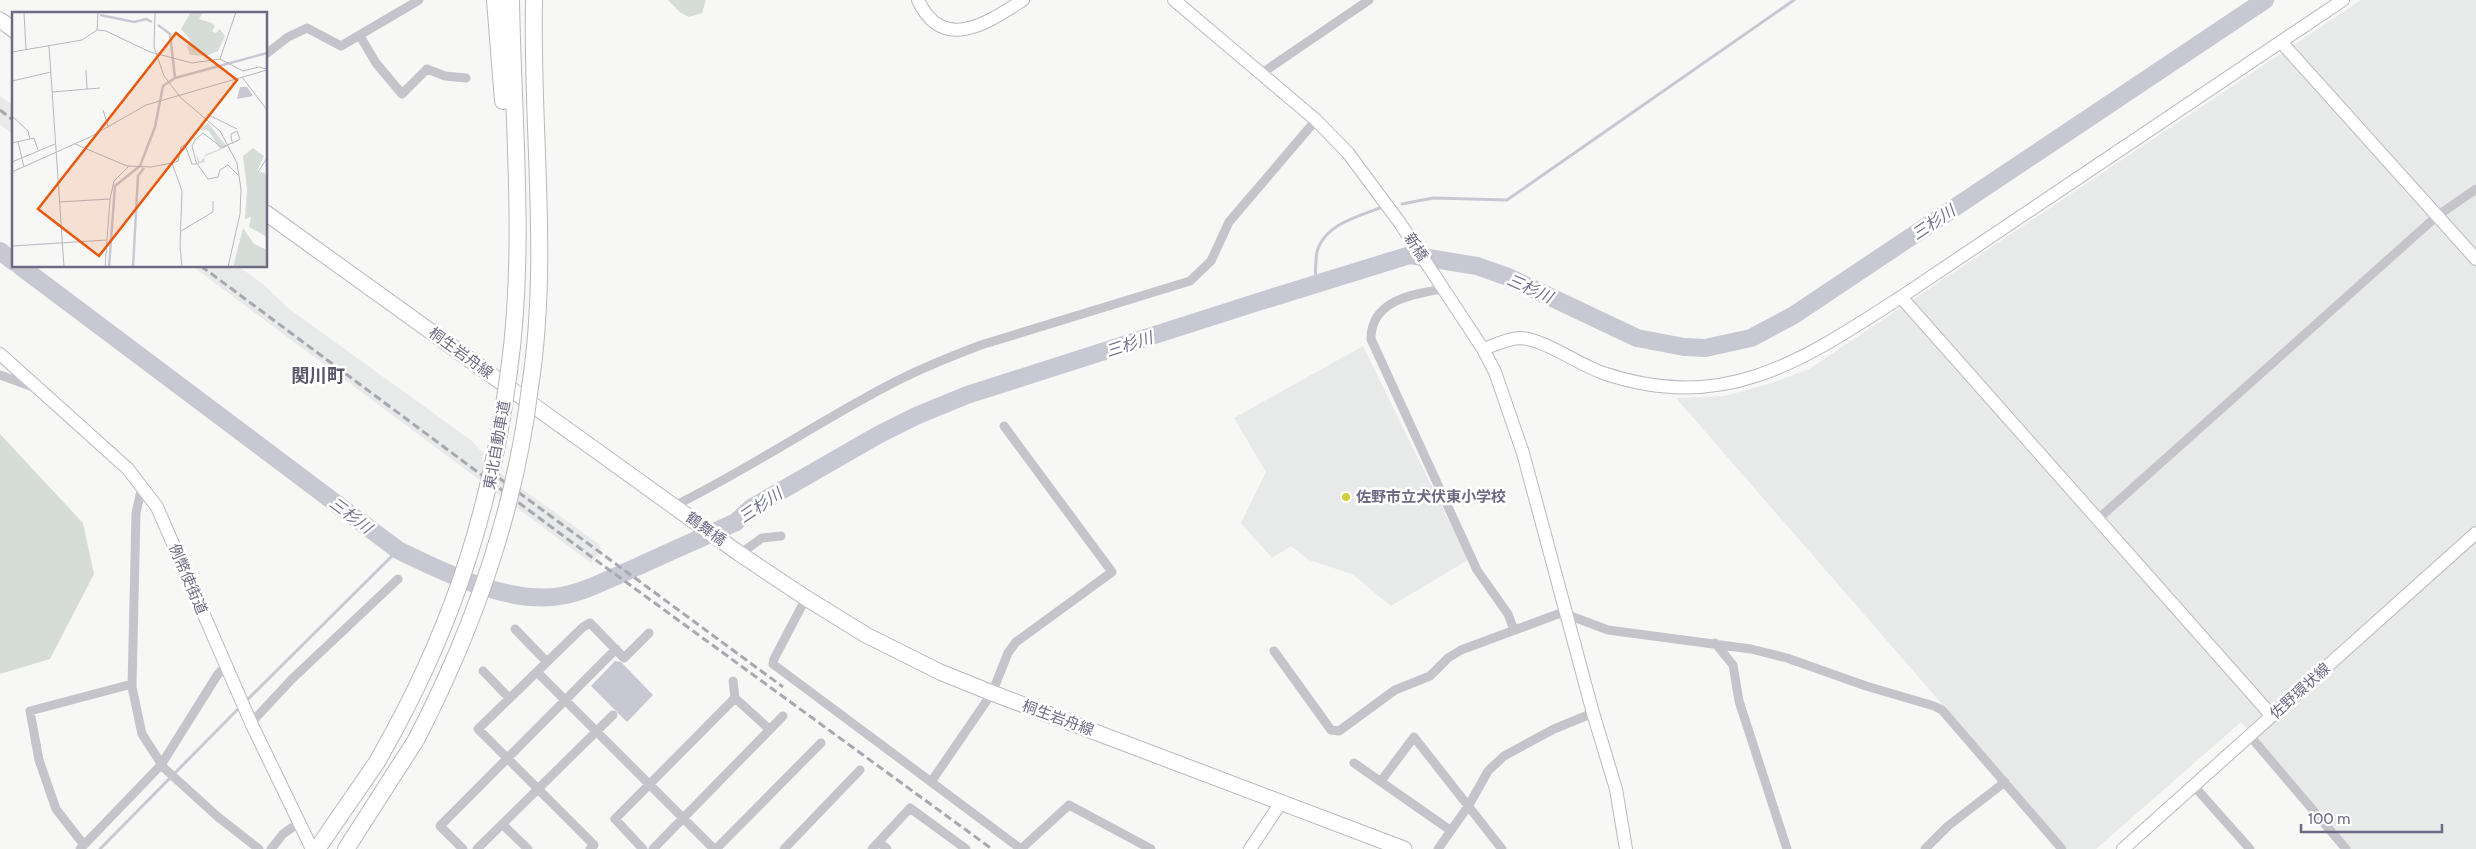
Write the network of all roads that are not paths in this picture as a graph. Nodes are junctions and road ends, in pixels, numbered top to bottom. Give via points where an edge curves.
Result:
1 (420, 0) edge
2 (495, 0) edge
3 (511, 0) edge
4 (534, 0) edge
5 (541, 0) edge
6 (918, 0) edge
7 (1023, 0) edge
8 (1174, 0) edge
9 (1369, 0) edge
10 (2342, 0) edge
11 (0, 20) edge
12 (533, 23) junction
13 (12, 29) edge
14 (360, 36) junction
15 (2281, 42) junction
16 (268, 52) edge
17 (1262, 73) junction
18 (466, 78) dead end
19 (1316, 120) junction
20 (2476, 189) edge
21 (517, 210) junction
22 (268, 213) edge
23 (2437, 216) junction
24 (2476, 259) edge
25 (1443, 289) junction
26 (1901, 297) junction
27 (1483, 349) junction
28 (0, 354) edge
29 (0, 375) edge
30 (38, 389) junction
31 (1004, 426) dead end
32 (142, 486) junction
33 (677, 509) junction
34 (2098, 520) junction
35 (2476, 533) edge
36 (781, 536) dead end
37 (735, 551) junction
38 (398, 579) dead end
39 (806, 598) junction
40 (1568, 615) junction
41 (515, 629) dead end
42 (1514, 630) junction
43 (650, 633) dead end
44 (1714, 642) junction
45 (616, 649) junction
46 (1274, 651) dead end
47 (547, 662) junction
48 (226, 666) junction
49 (483, 671) dead end
50 (537, 672) junction
51 (733, 681) dead end
52 (132, 684) junction
53 (992, 694) junction
54 (509, 698) junction
55 (735, 698) junction
56 (566, 701) junction
57 (1593, 713) junction
58 (613, 715) dead end
59 (783, 716) dead end
60 (2272, 716) junction
61 (250, 720) junction
62 (769, 729) junction
63 (596, 731) junction
64 (2250, 736) junction
65 (821, 743) dead end
66 (507, 760) junction
67 (1354, 763) dead end
68 (162, 766) junction
69 (860, 770) dead end
70 (1381, 781) junction
71 (931, 782) junction
72 (2005, 782) junction
73 (649, 784) junction
74 (2194, 786) junction
75 (538, 790) junction
76 (1280, 804) junction
77 (1469, 804) junction
78 (683, 818) junction
79 (300, 822) junction
80 (502, 824) junction
81 (1450, 830) junction
82 (879, 842) junction
83 (321, 844) edge
84 (82, 847) edge
85 (259, 849) edge
86 (271, 849) edge
87 (312, 849) edge
88 (346, 849) edge
89 (463, 849) edge
90 (477, 849) edge
91 (528, 849) edge
92 (590, 849) edge
93 (643, 849) edge
94 (653, 849) edge
95 (715, 849) edge
96 (784, 849) edge
97 (872, 849) edge
98 (887, 849) edge
99 (966, 849) edge
100 (1021, 849) edge
101 (1151, 849) edge
102 (1250, 849) edge
103 (1404, 849) edge
104 (1438, 849) edge
105 (1502, 849) edge
106 (1626, 849) edge
107 (1787, 849) edge
108 (1925, 849) edge
109 (2062, 849) edge
110 (2123, 849) edge
111 (2250, 849) edge
112 (2346, 849) edge

1 - 14 street
2 - 21 highway via 505,128
3 - 21 highway, 東北自動車道
4 - 12 highway, 東北自動車道
5 - 12 highway
6 - 7 street via 934,21 958,31 981,25
8 - 17 street, 新橋
9 - 17 street
10 - 15 street
11 - 13 main road
12 - 88 highway, 東北自動車道, bridge via 538,314 516,475 491,567 456,658 416,740
14 - 16 street via 341,46 307,28
14 - 18 street via 376,63 402,94 427,69 445,76
15 - 23 street
15 - 26 street
17 - 19 street, 新橋
19 - 25 street, 新橋 via 1366,175
19 - 33 street via 1229,222 1211,261 1190,281 948,358 887,386
20 - 23 street
21 - 83 highway, 東北自動車道, bridge via 509,372 495,460 466,569 436,648 393,733
22 - 33 main road, 桐生岩舟線
23 - 24 street
23 - 34 street
25 - 27 street, 新橋
25 - 42 street via 1406,295 1393,301 1377,317 1371,328 1371,339 1477,570 1508,614
26 - 27 street via 1805,357 1747,379 1715,385 1676,388 1639,383 1601,373 1522,338
26 - 34 street
27 - 40 street, 新橋 via 1515,426
28 - 30 street, 例幣使街道
29 - 30 street
30 - 32 street, 例幣使街道 via 128,469
31 - 53 street via 1112,572 1016,642 1008,653
32 - 48 street, 例幣使街道 via 156,507
32 - 52 street via 136,513
33 - 37 main road, 鶴舞橋
34 - 60 street
35 - 60 street, 佐野環状線
36 - 37 street via 762,538
37 - 39 main road, 桐生岩舟線
38 - 61 street
39 - 53 main road, 桐生岩舟線 via 866,635
39 - 71 street via 773,664
40 - 42 street via 1558,614
40 - 44 street via 1608,630
40 - 57 street, 新橋
41 - 47 street
42 - 46 street via 1461,650 1430,676 1395,690 1339,730 1331,730
43 - 45 street via 624,658
44 - 72 street via 1787,658 1934,706 1942,710
44 - 107 street via 1732,665 1739,702
45 - 47 street via 590,623
45 - 56 street
47 - 50 street
48 - 61 street, 例幣使街道
48 - 68 street
49 - 54 street
50 - 54 street
50 - 56 street
51 - 55 street
52 - 68 street via 142,734
52 - 84 street via 30,710 40,760 56,810
53 - 71 street
53 - 76 main road, 桐生岩舟線
54 - 66 street via 478,729
55 - 62 street
55 - 73 street
56 - 63 street
56 - 66 street
57 - 77 street via 1554,729 1504,756 1488,771
57 - 106 street, 新橋 via 1616,789
58 - 63 street
59 - 62 street
60 - 64 street, 佐野環状線
61 - 79 street, 例幣使街道
62 - 78 street
63 - 73 street
63 - 75 street
64 - 74 street, 佐野環状線
64 - 112 street
65 - 95 street
66 - 75 street
66 - 89 street via 440,826
67 - 70 street
68 - 84 street
68 - 85 street
69 - 96 street
70 - 77 street via 1414,737
70 - 81 street
71 - 100 street
72 - 108 street via 1948,826
72 - 109 street
73 - 78 street
73 - 93 street via 615,819
74 - 110 street, 佐野環状線
74 - 111 street
75 - 80 street
75 - 92 street via 594,845
76 - 102 street
76 - 103 main road, 桐生岩舟線
77 - 81 street
77 - 105 street
78 - 94 street
78 - 95 street
79 - 86 street via 283,834
79 - 87 street, 例幣使街道
80 - 90 street
80 - 91 street
81 - 104 street
82 - 97 street
82 - 98 street
82 - 99 street via 910,808
100 - 101 street via 1069,805

